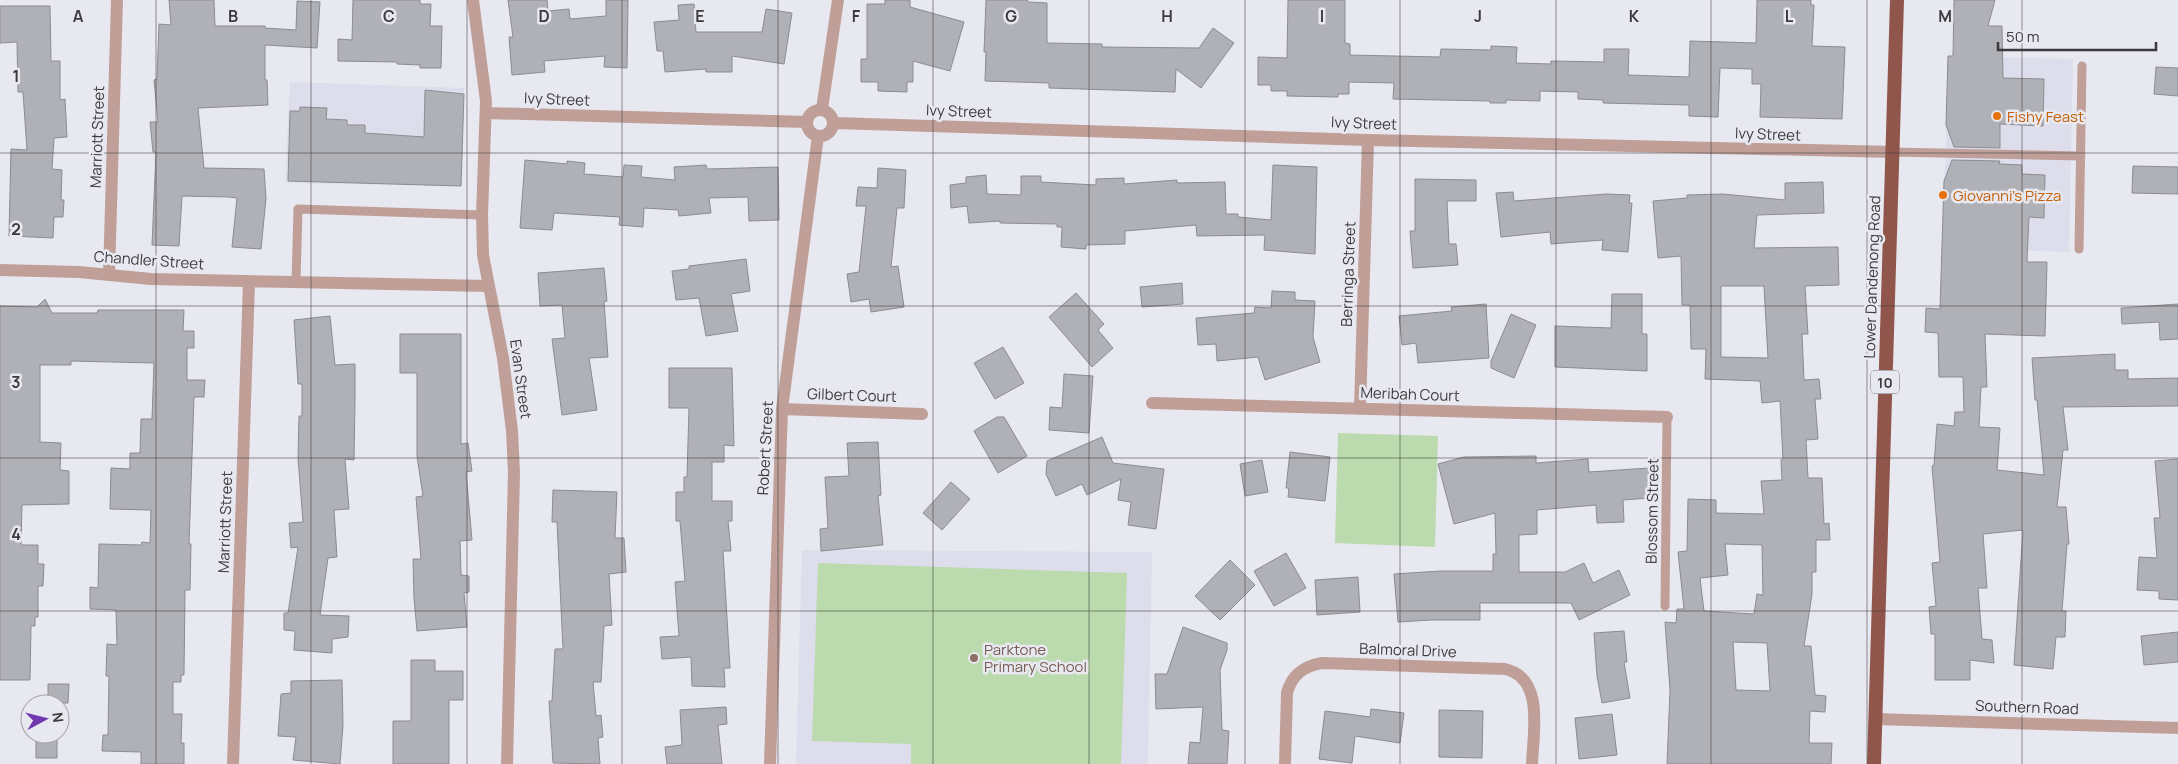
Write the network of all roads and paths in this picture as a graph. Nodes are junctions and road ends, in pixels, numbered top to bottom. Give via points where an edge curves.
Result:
1 (117, 0) edge
2 (473, 0) edge
3 (838, 0) edge
4 (1897, 0) edge
5 (2082, 66) dead end
6 (822, 109) junction
7 (486, 113) junction
8 (807, 122) junction
9 (834, 123) junction
10 (818, 136) junction
11 (1368, 140) junction
12 (1892, 152) junction
13 (2081, 156) junction
14 (482, 214) junction
15 (2079, 249) dead end
16 (0, 270) edge
17 (109, 275) junction
18 (249, 282) junction
19 (296, 282) junction
20 (488, 286) junction
21 (1152, 403) dead end
22 (782, 409) junction
23 (1360, 409) junction
24 (922, 414) dead end
25 (1667, 417) joint
26 (1665, 606) dead end
27 (1875, 719) junction
28 (2178, 728) edge
29 (233, 764) edge
30 (507, 764) edge
31 (770, 764) edge
32 (1285, 764) edge
33 (1532, 764) edge
34 (1874, 764) edge

1 - 17 street, Marriott Street
2 - 7 street, Evan Street
3 - 6 street
4 - 12 highway, Lower Dandenong Road / 10
5 - 13 lane
6 - 8 street via 813,111
6 - 9 street via 829,112
7 - 8 street, Ivy Street
7 - 14 street, Evan Street
8 - 10 street via 809,130
9 - 10 street via 830,132
9 - 11 street, Ivy Street
10 - 22 street, Robert Street
11 - 12 street, Ivy Street
11 - 23 street, Berringa Street
12 - 13 lane
12 - 27 highway, Lower Dandenong Road / 10
13 - 15 lane
14 - 19 lane via 298,210
14 - 20 street, Evan Street
16 - 17 street, Chandler Street
17 - 18 street, Chandler Street
18 - 19 street, Chandler Street
18 - 29 street, Marriott Street
19 - 20 street, Chandler Street
20 - 30 street, Evan Street via 503,358 514,464
21 - 23 street, Meribah Court
22 - 24 street, Gilbert Court
22 - 31 street, Robert Street
23 - 25 street, Meribah Court
25 - 26 lane, Blossom Street
27 - 28 street, Southern Road
27 - 34 highway, Lower Dandenong Road / 10
32 - 33 street, Balmoral Drive via 1289,685 1299,671 1322,663 1515,671 1525,679 1533,698

